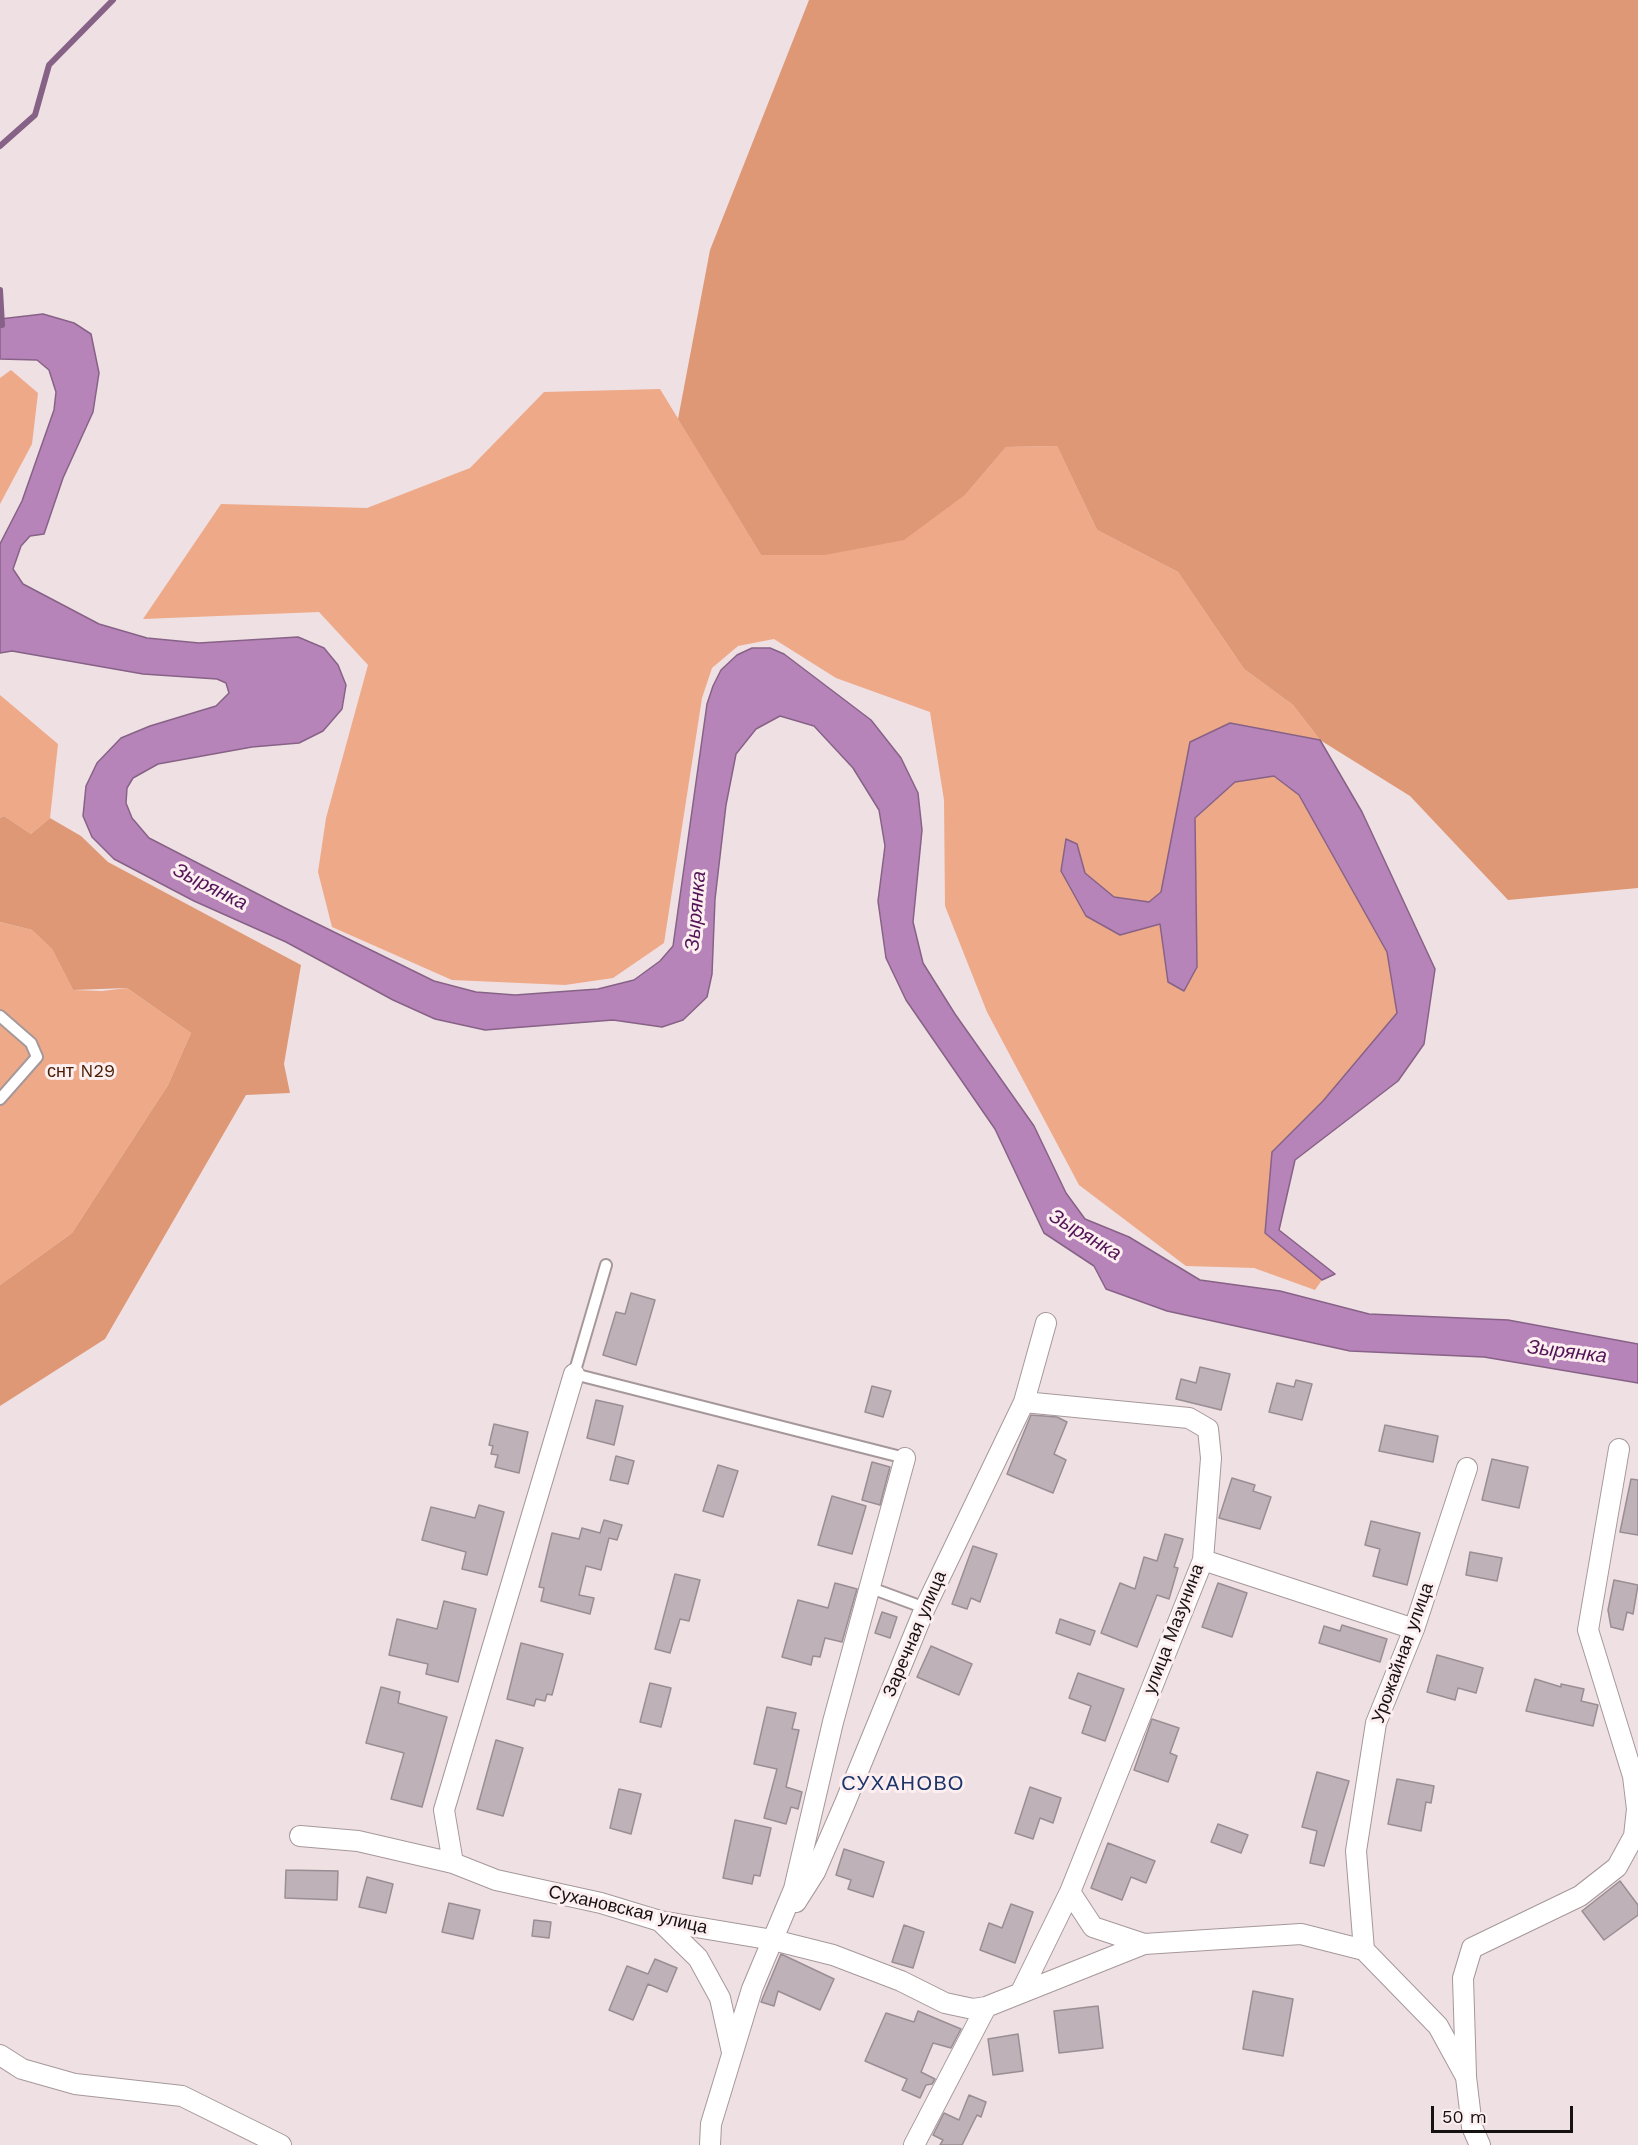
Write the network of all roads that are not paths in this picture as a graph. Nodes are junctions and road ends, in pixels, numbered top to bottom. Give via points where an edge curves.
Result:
1 (0, 1016) edge
2 (0, 1100) edge
3 (606, 1265) dead end
4 (1046, 1323) dead end
5 (574, 1374) junction
6 (1024, 1402) junction
7 (1618, 1449) dead end
8 (905, 1458) joint
9 (1467, 1468) dead end
10 (1203, 1560) junction
11 (871, 1588) junction
12 (925, 1608) junction
13 (1414, 1629) junction
14 (300, 1836) dead end
15 (453, 1863) junction
16 (1070, 1892) junction
17 (660, 1921) junction
18 (773, 1940) junction
19 (1144, 1944) junction
20 (1364, 1950) junction
21 (1021, 1992) junction
22 (986, 2007) junction
23 (732, 2052) junction
24 (0, 2055) edge
25 (1466, 2077) junction
26 (281, 2145) edge
27 (710, 2145) edge
28 (914, 2145) edge
29 (1480, 2145) edge

1 - 2 lane via 32,1043 37,1057
3 - 5 lane
4 - 6 street, Заречная улица
5 - 8 lane
5 - 15 street via 444,1810
6 - 10 street, улица Мазунина via 1190,1418 1208,1429 1211,1458
6 - 12 street, Заречная улица
7 - 25 street via 1588,1630 1633,1776 1637,1809 1634,1836 1617,1867 1580,1896 1472,1948 1463,1978
8 - 11 street, Заречная улица
9 - 13 street, Урожайная улица
10 - 13 street
10 - 16 street, улица Мазунина
11 - 12 lane
11 - 18 street, Заречная улица via 833,1722 794,1889
12 - 18 street, Заречная улица via 815,1872
13 - 20 street, Урожайная улица via 1376,1723 1357,1839
14 - 15 street, Сухановская улица via 358,1841
15 - 17 street, Сухановская улица via 496,1880 601,1903
16 - 19 street via 1093,1927
16 - 21 street, улица Мазунина
17 - 18 street, Сухановская улица
17 - 23 street via 698,1958 720,1998
18 - 22 street, Сухановская улица via 833,1955 945,2003 973,2009
18 - 23 street, Заречная улица
19 - 20 street, Сухановская улица via 1301,1934
19 - 21 street, Сухановская улица
20 - 25 street via 1438,2026
21 - 22 street, Сухановская улица
22 - 28 street
23 - 27 street, Заречная улица via 711,2124
24 - 26 street via 22,2069 75,2084 182,2096
25 - 29 street via 1472,2127

